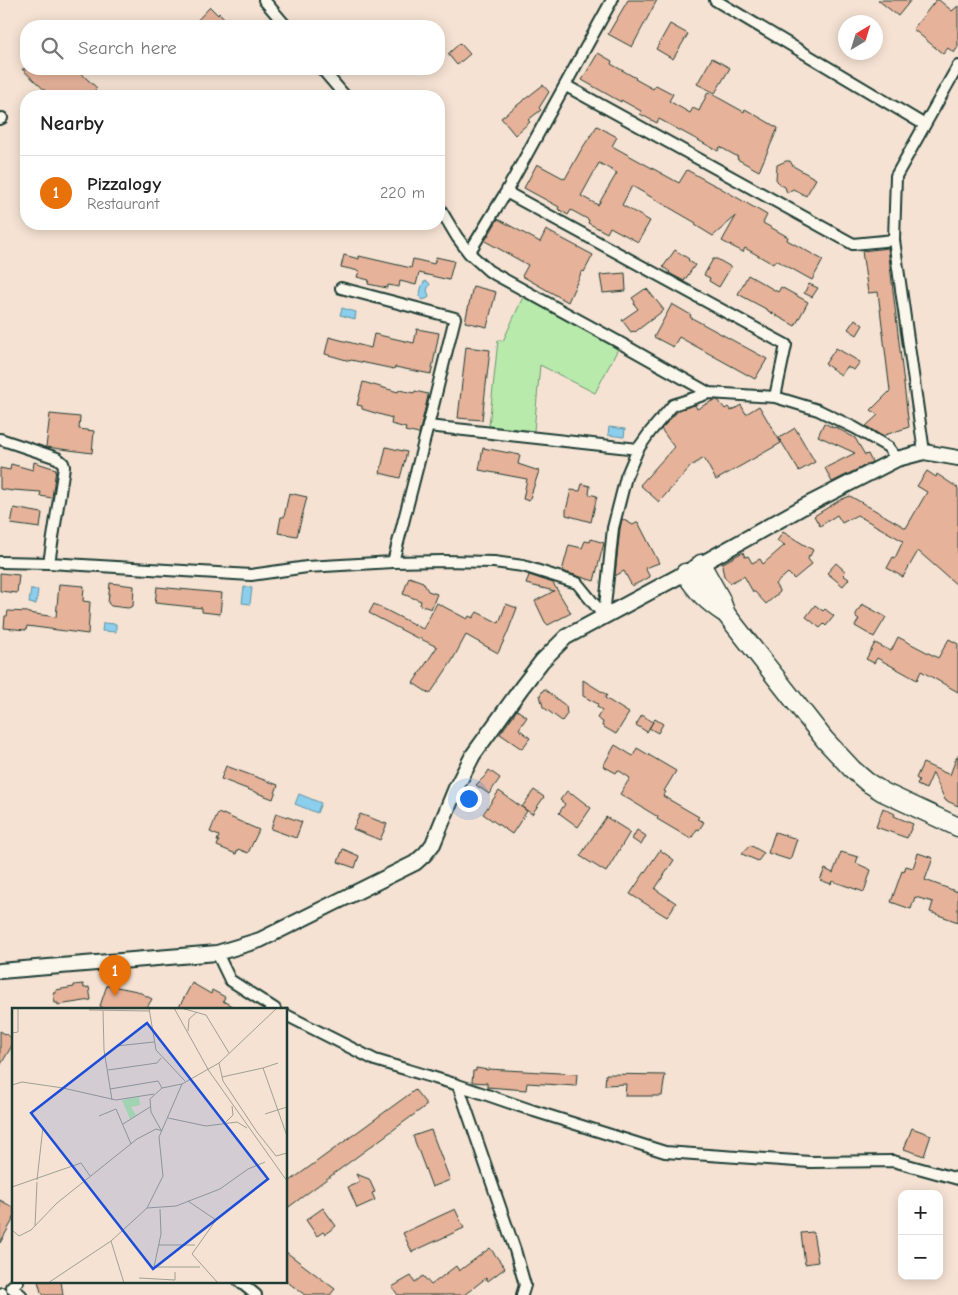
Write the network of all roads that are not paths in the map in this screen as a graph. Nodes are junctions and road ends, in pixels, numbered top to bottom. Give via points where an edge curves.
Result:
1 (264, 0) edge
2 (612, 0) edge
3 (715, 0) edge
4 (281, 20) edge
5 (958, 66) edge
6 (327, 75) edge
7 (570, 88) dead end
8 (340, 90) edge
9 (925, 125) junction
10 (506, 192) junction
11 (445, 216) edge
12 (894, 240) junction
13 (469, 253) junction
14 (341, 288) dead end
15 (709, 392) junction
16 (775, 397) junction
17 (428, 426) junction
18 (0, 439) edge
19 (638, 449) junction
20 (924, 452) junction
21 (958, 458) edge
22 (897, 459) junction
23 (0, 562) edge
24 (393, 562) junction
25 (49, 563) junction
26 (693, 568) junction
27 (604, 616) junction
28 (958, 826) edge
29 (217, 953) junction
30 (0, 971) edge
31 (273, 1008) edge
32 (288, 1016) edge
33 (458, 1085) junction
34 (958, 1179) edge
35 (17, 1282) edge
36 (240, 1282) edge
37 (21, 1295) edge
38 (256, 1295) edge
39 (522, 1295) edge

1 - 4 street
2 - 10 street
3 - 9 street
5 - 9 street
6 - 8 street
7 - 12 street via 853,244
9 - 12 street via 896,176
10 - 13 street
10 - 16 street via 786,344
11 - 13 street
12 - 20 street
13 - 15 street via 489,271
14 - 17 street via 454,318
15 - 16 street
15 - 19 street via 673,405
16 - 22 street via 818,410 855,428 888,447
17 - 19 street
17 - 24 street
18 - 25 street via 58,458 63,463
19 - 27 street via 626,477 613,528
20 - 21 street
20 - 22 street
22 - 26 street via 803,506
23 - 25 street
24 - 25 street via 307,567 251,575
24 - 27 street via 494,562 523,566 577,583
26 - 27 street
26 - 28 highway via 701,594 726,614 825,740 852,769 883,792
27 - 29 street via 566,637 522,687 473,755 433,844 416,863 260,940
29 - 30 street
29 - 31 street via 230,980
32 - 33 street via 374,1060
33 - 34 street via 666,1152 810,1162 892,1162
33 - 39 street via 515,1250 525,1285
35 - 37 street via 11,1287
36 - 38 street

